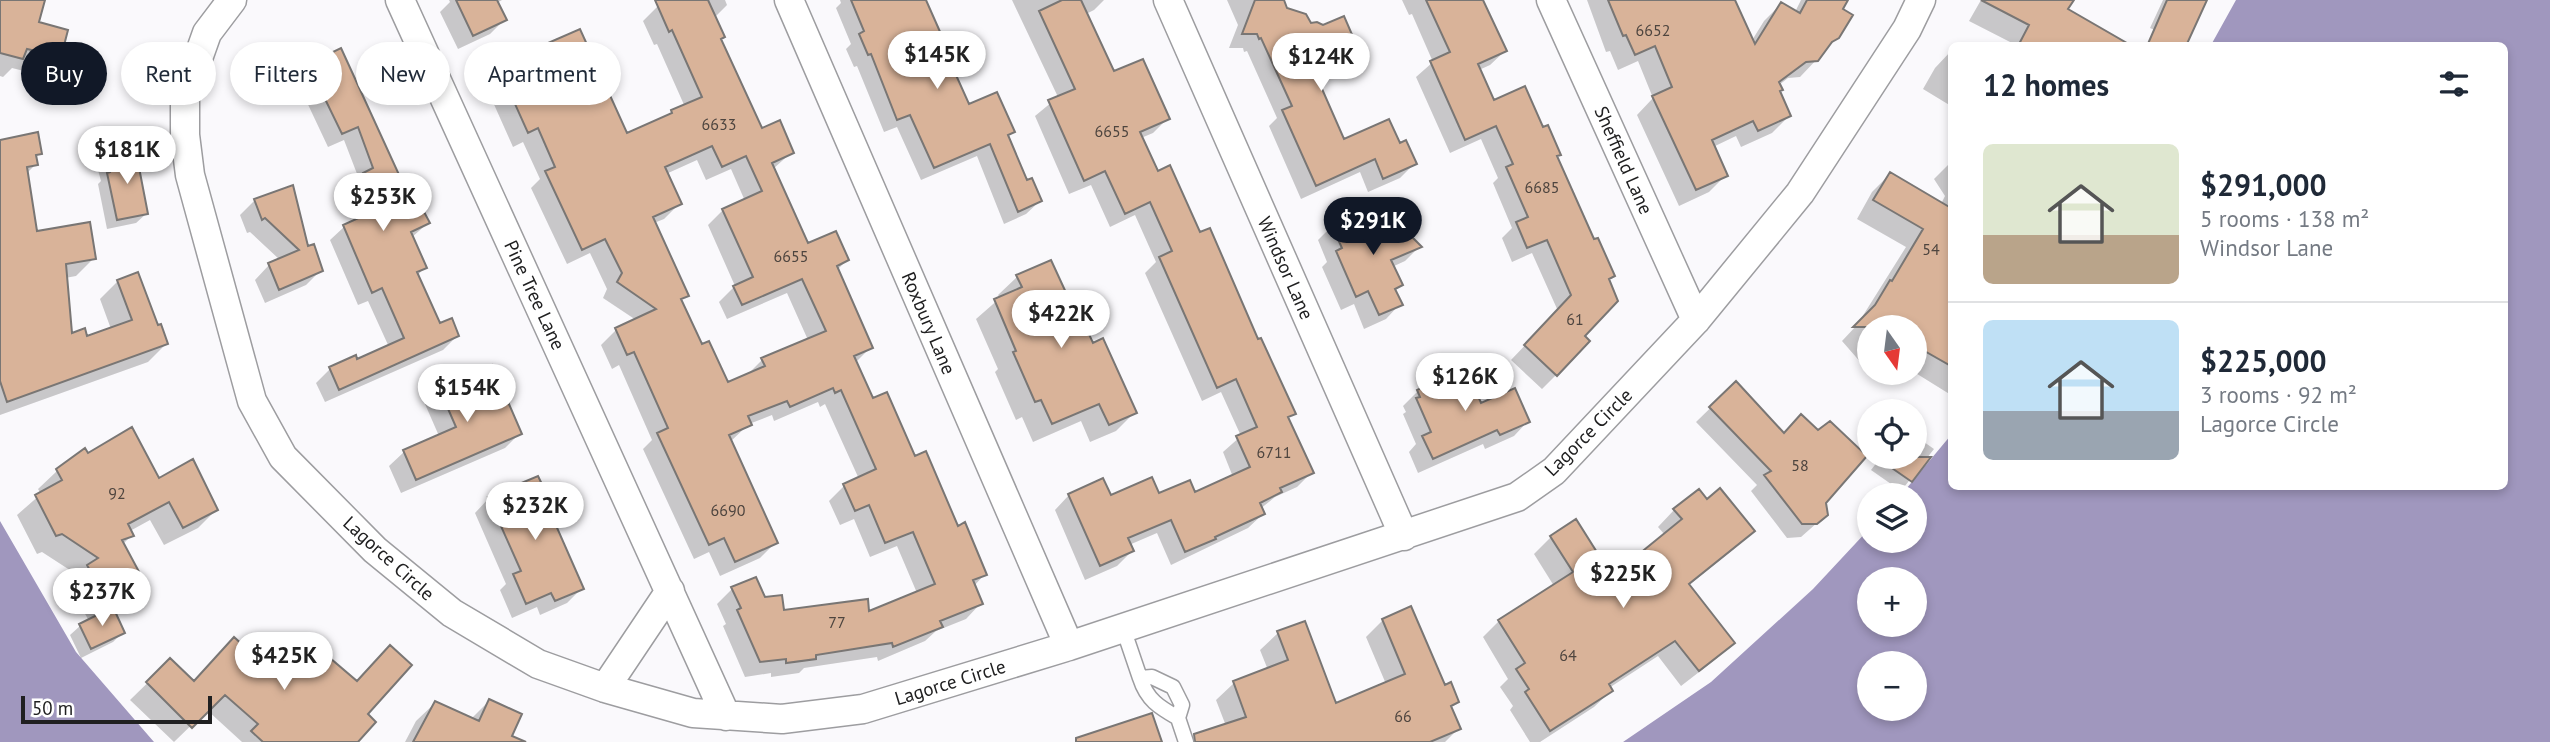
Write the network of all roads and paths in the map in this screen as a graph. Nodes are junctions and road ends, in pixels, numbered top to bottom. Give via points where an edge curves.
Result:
1 (232, 0) edge
2 (400, 0) edge
3 (789, 0) edge
4 (1168, 0) edge
5 (1551, 0) edge
6 (1921, 0) edge
7 (1696, 320) junction
8 (1404, 536) junction
9 (670, 591) junction
10 (1123, 628) junction
11 (1069, 646) junction
12 (1140, 678) junction
13 (605, 688) junction
14 (726, 716) junction
15 (1178, 719) junction
16 (1186, 742) edge

1 - 13 street, Lagorce Circle via 207,33 194,70 186,95 185,135 190,175 252,401 283,457 375,550 452,614 538,664
2 - 9 street, Pine Tree Lane
3 - 11 street, Roxbury Lane
4 - 8 street, Windsor Lane
5 - 7 street, Sheffield Lane
6 - 7 street, Lagorce Circle via 1907,29 1800,193
7 - 8 street, Lagorce Circle via 1554,471 1517,497
8 - 10 street, Lagorce Circle
9 - 13 street
9 - 14 street, Pine Tree Lane
10 - 11 street, Lagorce Circle
10 - 12 lane
11 - 14 street, Lagorce Circle via 863,709 782,719
12 - 15 lane via 1150,699
12 - 15 lane via 1152,677 1174,687 1182,705
13 - 14 street, Lagorce Circle via 693,713
15 - 16 lane

